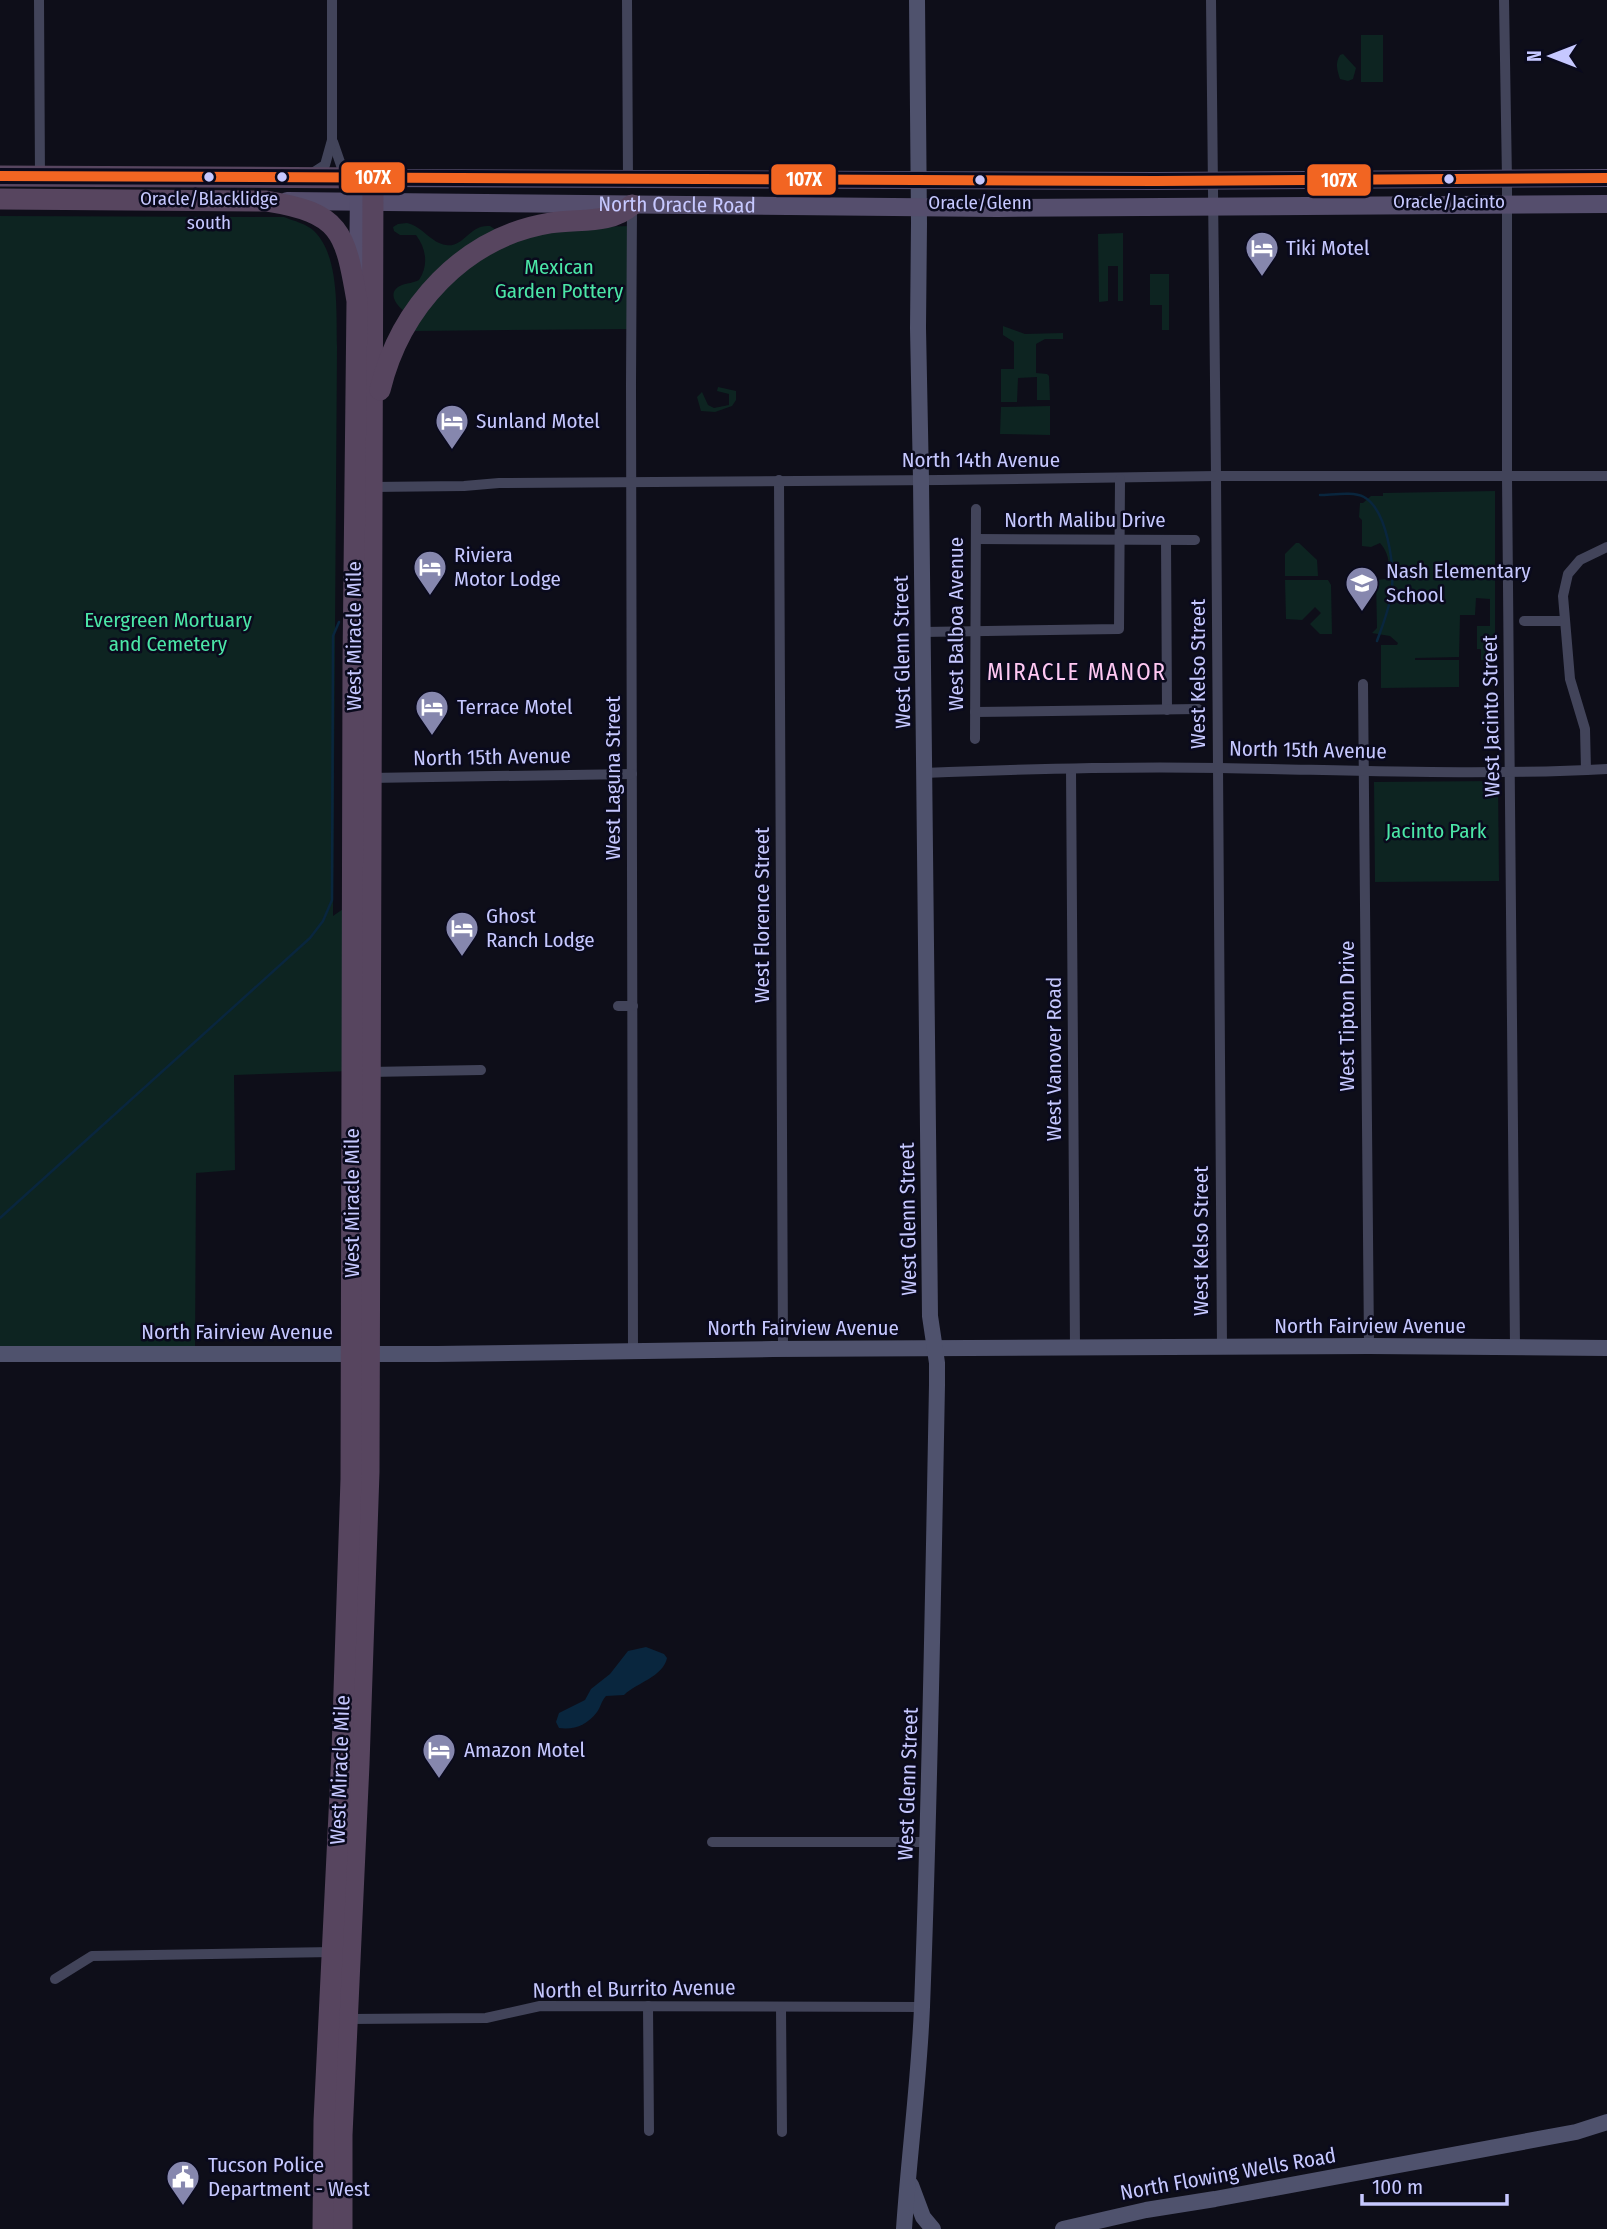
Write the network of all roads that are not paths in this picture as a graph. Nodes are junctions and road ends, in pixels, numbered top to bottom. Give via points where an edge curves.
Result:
1 (39, 0) edge
2 (332, 0) edge
3 (626, 0) edge
4 (917, 0) edge
5 (1211, 0) edge
6 (1504, 0) edge
7 (332, 140) junction
8 (40, 175) junction
9 (0, 176) edge
10 (302, 177) junction
11 (355, 177) junction
12 (1607, 178) edge
13 (1507, 179) junction
14 (628, 180) junction
15 (919, 181) junction
16 (1213, 181) junction
17 (0, 199) edge
18 (40, 199) junction
19 (266, 201) junction
20 (366, 202) junction
21 (1507, 204) junction
22 (1607, 204) edge
23 (632, 205) junction
24 (919, 207) junction
25 (1213, 207) junction
26 (357, 301) junction
27 (373, 433) junction
28 (1216, 476) junction
29 (1607, 476) edge
30 (1507, 477) junction
31 (1120, 479) junction
32 (779, 480) junction
33 (921, 480) junction
34 (631, 482) junction
35 (364, 487) junction
36 (976, 509) dead end
37 (976, 539) junction
38 (1120, 540) junction
39 (1166, 540) junction
40 (1195, 540) dead end
41 (1607, 547) edge
42 (1524, 621) dead end
43 (1564, 621) junction
44 (976, 631) junction
45 (923, 632) junction
46 (1363, 684) dead end
47 (1198, 709) dead end
48 (1167, 710) junction
49 (975, 712) junction
50 (975, 739) dead end
51 (1217, 768) junction
52 (1071, 769) junction
53 (1607, 769) edge
54 (1364, 771) junction
55 (1586, 771) junction
56 (1511, 772) junction
57 (632, 774) junction
58 (924, 774) junction
59 (362, 778) junction
60 (632, 905) junction
61 (620, 906) dead end
62 (618, 1006) dead end
63 (633, 1006) junction
64 (481, 1070) dead end
65 (362, 1072) junction
66 (1369, 1346) junction
67 (1515, 1347) junction
68 (1075, 1348) junction
69 (1222, 1348) junction
70 (1607, 1348) edge
71 (783, 1349) junction
72 (933, 1349) junction
73 (633, 1350) junction
74 (361, 1353) junction
75 (0, 1354) edge
76 (345, 1646) junction
77 (359, 1764) junction
78 (712, 1842) dead end
79 (926, 1842) junction
80 (341, 1952) junction
81 (55, 1979) dead end
82 (648, 2006) junction
83 (922, 2007) junction
84 (781, 2008) junction
85 (348, 2019) junction
86 (1607, 2122) edge
87 (649, 2131) dead end
88 (782, 2132) dead end
89 (908, 2178) junction
90 (323, 2229) edge
91 (342, 2229) edge
92 (904, 2229) edge
93 (933, 2229) edge
94 (1063, 2229) edge

1 - 8 street
2 - 7 street
3 - 14 street
4 - 15 street, West Glenn Street
5 - 16 street, West Kelso Street
6 - 13 street, West Jacinto Street
7 - 10 street via 325,165
7 - 11 street via 342,168
8 - 9 highway, North Oracle Road
8 - 10 highway, North Oracle Road
8 - 18 street
10 - 11 highway, North Oracle Road
11 - 14 main road, North Oracle Road
11 - 20 highway, West Miracle Mile
12 - 13 main road, North Oracle Road
13 - 16 main road, North Oracle Road
13 - 21 street, West Jacinto Street
14 - 15 main road, North Oracle Road
15 - 16 main road, North Oracle Road
15 - 24 street, West Glenn Street
16 - 25 street, West Kelso Street
17 - 18 highway, North Oracle Road
18 - 19 highway, North Oracle Road
19 - 20 main road, North Oracle Road
19 - 26 highway via 309,209 337,231 347,251
20 - 23 main road, North Oracle Road
20 - 26 main road, West Miracle Mile
20 - 27 highway, West Miracle Mile
21 - 22 main road, North Oracle Road
21 - 25 main road, North Oracle Road
21 - 30 street, West Jacinto Street
23 - 24 main road, North Oracle Road
23 - 27 highway via 611,218 559,221 517,231 454,268 416,309 395,345 384,373
23 - 34 street, West Laguna Street
24 - 25 main road, North Oracle Road
24 - 33 street, West Glenn Street
25 - 28 street, West Kelso Street
26 - 35 highway, West Miracle Mile
27 - 35 highway, West Miracle Mile
28 - 30 street, North 14th Avenue
28 - 31 street, North 14th Avenue
28 - 51 street, West Kelso Street
29 - 30 street, North 14th Avenue
30 - 56 street, West Jacinto Street
31 - 33 street, North 14th Avenue
31 - 38 street
32 - 33 street, North 14th Avenue
32 - 34 street, North 14th Avenue
32 - 71 street, West Florence Street
33 - 45 street, West Glenn Street
34 - 35 street, North 14th Avenue
34 - 57 street, West Laguna Street
35 - 59 highway, West Miracle Mile
36 - 37 street, West Balboa Avenue
37 - 38 street, North Malibu Drive
37 - 44 street, West Balboa Avenue
38 - 39 street, North Malibu Drive
38 - 44 street via 1119,629
39 - 40 street, North Malibu Drive
39 - 48 street
41 - 43 street via 1580,560 1568,574
42 - 43 street
43 - 55 street via 1570,679 1585,729
44 - 45 street
44 - 49 street, West Balboa Avenue
45 - 58 street, West Glenn Street
46 - 54 street, West Tipton Drive
47 - 48 street
48 - 49 street
49 - 50 street, West Balboa Avenue
51 - 52 street, North 15th Avenue
51 - 54 street, North 15th Avenue
51 - 69 street, West Kelso Street
52 - 58 street, North 15th Avenue
52 - 68 street, West Vanover Road
53 - 55 street, North 15th Avenue
54 - 56 street, North 15th Avenue
54 - 66 street, West Tipton Drive
55 - 56 street, North 15th Avenue
56 - 67 street, West Jacinto Street
57 - 59 street, North 15th Avenue
57 - 60 street, West Laguna Street
58 - 72 street, West Glenn Street
59 - 65 highway, West Miracle Mile
60 - 61 street
60 - 63 street, West Laguna Street
62 - 63 street
63 - 73 street, West Laguna Street
64 - 65 street
65 - 74 highway, West Miracle Mile
66 - 67 street, North Fairview Avenue
66 - 69 street, North Fairview Avenue
67 - 70 street, North Fairview Avenue
68 - 69 street, North Fairview Avenue
68 - 72 street, North Fairview Avenue
71 - 72 street, North Fairview Avenue
71 - 73 street, North Fairview Avenue
72 - 79 street, West Glenn Street via 937,1363
73 - 74 street, North Fairview Avenue
74 - 75 street, North Fairview Avenue
74 - 76 highway, West Miracle Mile
74 - 77 highway, West Miracle Mile via 369,1492
76 - 77 highway via 352,1650 355,1662 353,1754
76 - 80 highway, West Miracle Mile
77 - 80 highway, West Miracle Mile
78 - 79 street
79 - 83 street, West Glenn Street
80 - 81 street via 92,1956
80 - 85 highway, West Miracle Mile
80 - 90 highway, West Miracle Mile via 323,2130
82 - 84 street, North el Burrito Avenue
82 - 85 street, North el Burrito Avenue via 540,2006 486,2018
82 - 87 street
83 - 84 street, North el Burrito Avenue
83 - 89 street, West Glenn Street
84 - 88 street
85 - 91 highway, West Miracle Mile
86 - 94 street, North Flowing Wells Road via 1576,2132
89 - 92 street, West Glenn Street
89 - 93 street via 923,2217

